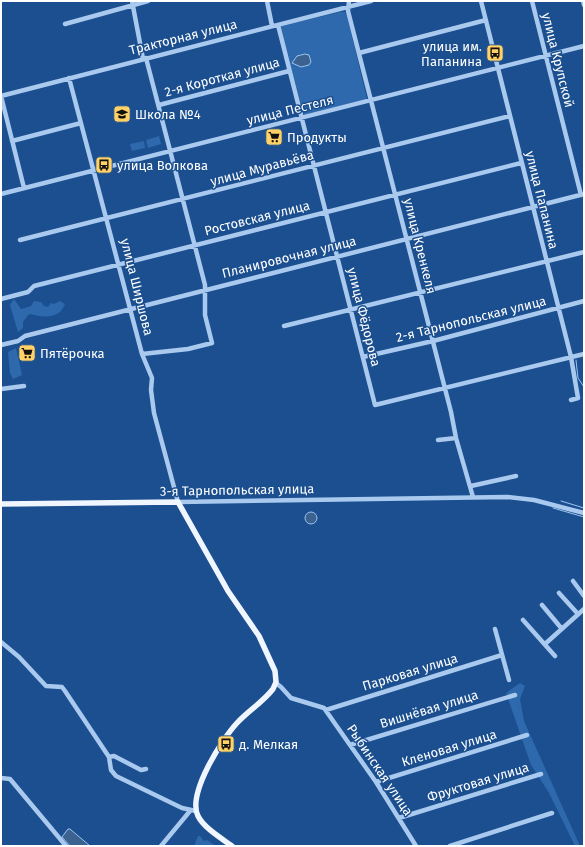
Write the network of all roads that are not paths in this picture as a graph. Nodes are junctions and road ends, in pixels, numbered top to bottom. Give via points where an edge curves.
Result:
1 (148, 1) edge
2 (267, 1) edge
3 (349, 1) edge
4 (371, 1) edge
5 (481, 1) edge
6 (532, 1) edge
7 (583, 1) edge
8 (132, 3) edge
9 (584, 6) edge
10 (349, 7) junction
11 (486, 20) junction
12 (65, 24) dead end
13 (275, 26) junction
14 (584, 46) edge
15 (359, 53) junction
16 (546, 56) junction
17 (145, 58) junction
18 (498, 68) junction
19 (290, 71) junction
20 (69, 78) junction
21 (1, 96) edge
22 (371, 101) junction
23 (159, 105) junction
24 (510, 116) junction
25 (302, 118) junction
26 (81, 123) junction
27 (12, 141) junction
28 (383, 148) junction
29 (170, 151) junction
30 (521, 163) junction
31 (314, 166) junction
32 (95, 170) junction
33 (24, 188) junction
34 (1, 194) edge
35 (396, 194) junction
36 (583, 194) edge
37 (183, 200) junction
38 (532, 207) junction
39 (326, 212) junction
40 (108, 218) junction
41 (407, 239) junction
42 (20, 240) dead end
43 (194, 245) junction
44 (584, 252) edge
45 (337, 257) junction
46 (546, 262) junction
47 (119, 264) junction
48 (204, 290) junction
49 (420, 292) junction
50 (1, 299) edge
51 (584, 301) edge
52 (559, 308) junction
53 (131, 309) junction
54 (351, 309) junction
55 (284, 326) dead end
56 (433, 340) junction
57 (1, 345) edge
58 (142, 354) junction
59 (584, 354) edge
60 (363, 357) junction
61 (571, 357) junction
62 (24, 386) dead end
63 (445, 387) junction
64 (1, 389) edge
65 (571, 400) dead end
66 (456, 438) junction
67 (438, 440) dead end
68 (516, 476) dead end
69 (471, 486) junction
70 (474, 497) junction
71 (178, 502) junction
72 (1, 504) edge
73 (584, 513) edge
74 (573, 581) dead end
75 (559, 592) dead end
76 (584, 596) edge
77 (542, 605) dead end
78 (584, 609) edge
79 (578, 614) junction
80 (523, 620) dead end
81 (494, 629) dead end
82 (562, 629) junction
83 (1, 642) edge
84 (545, 644) junction
85 (502, 655) junction
86 (555, 656) dead end
87 (509, 680) dead end
88 (276, 684) junction
89 (515, 695) dead end
90 (325, 709) junction
91 (527, 735) dead end
92 (350, 745) junction
93 (109, 757) junction
94 (146, 769) dead end
95 (541, 774) dead end
96 (1, 778) edge
97 (376, 782) junction
98 (193, 811) junction
99 (552, 813) dead end
100 (399, 818) junction
101 (66, 846) edge
102 (161, 846) edge
103 (232, 846) edge
104 (416, 846) edge
105 (450, 846) edge

1 - 8 street
2 - 13 street, улица Фёдорова
3 - 10 street, улица Кренкеля
4 - 10 street, Тракторная улица
5 - 11 street, улица Папанина
6 - 16 street, улица Крупской
7 - 9 street
8 - 12 street
8 - 17 street
10 - 13 street, Тракторная улица
10 - 15 street, улица Кренкеля
11 - 15 street
11 - 18 street, улица Папанина
13 - 17 street, Тракторная улица
13 - 19 street, улица Фёдорова
14 - 16 street, улица Пестеля
15 - 22 street, улица Кренкеля
16 - 18 street, улица Пестеля
16 - 36 street, улица Крупской
17 - 20 street, Тракторная улица
17 - 23 street
18 - 22 street, улица Пестеля
18 - 24 street, улица Папанина
19 - 23 street, 2-я Короткая улица
19 - 25 street, улица Фёдорова
20 - 21 street, Тракторная улица
20 - 26 street, улица Ширшова
21 - 27 street
22 - 25 street, улица Пестеля
22 - 28 street, улица Кренкеля
23 - 29 street
24 - 28 street, улица Муравьёва
24 - 30 street, улица Папанина
25 - 29 street, улица Пестеля
25 - 31 street, улица Фёдорова
26 - 27 street
26 - 32 street, улица Ширшова
27 - 33 street
28 - 31 street, улица Муравьёва
28 - 35 street, улица Кренкеля
29 - 32 street, улица Пестеля
29 - 37 street
30 - 35 street, Ростовская улица
30 - 38 street, улица Папанина
31 - 37 street, улица Муравьёва
31 - 39 street, улица Фёдорова
32 - 33 street, улица Пестеля
32 - 40 street, улица Ширшова
33 - 34 street, улица Пестеля
35 - 39 street, Ростовская улица
35 - 41 street, улица Кренкеля
36 - 38 street, Планировочная улица
37 - 40 street, улица Муравьёва
37 - 43 street
38 - 41 street, Планировочная улица
38 - 46 street, улица Папанина
39 - 43 street, Ростовская улица
39 - 45 street, улица Фёдорова
40 - 42 street, улица Муравьёва
40 - 47 street, улица Ширшова
41 - 45 street, Планировочная улица
41 - 49 street, улица Кренкеля
43 - 47 street, Ростовская улица
43 - 48 street via 205,285
44 - 46 street
45 - 48 street, Планировочная улица
45 - 54 street, улица Фёдорова
46 - 49 street
46 - 52 street, улица Папанина
47 - 50 street, Ростовская улица via 34,286 28,292
47 - 53 street, улица Ширшова
48 - 53 street, Планировочная улица
48 - 58 street via 205,315 212,343 188,349
49 - 54 street
49 - 56 street, улица Кренкеля
51 - 52 street, 2-я Тарнопольская улица
52 - 56 street, 2-я Тарнопольская улица
52 - 61 street, улица Папанина
53 - 57 street, Планировочная улица via 25,336 18,341
53 - 58 street, улица Ширшова
54 - 55 street
54 - 60 street, улица Фёдорова
56 - 60 street, 2-я Тарнопольская улица
56 - 63 street, улица Кренкеля
58 - 71 street, улица Ширшова via 152,378 154,413
59 - 61 street
60 - 63 street, улица Фёдорова via 375,405
61 - 63 street
61 - 65 street, улица Папанина via 578,398
62 - 64 street
63 - 66 street, улица Кренкеля
66 - 67 street
66 - 69 street, улица Кренкеля
68 - 69 street
69 - 70 street, улица Кренкеля
70 - 71 street, 3-я Тарнопольская улица
70 - 73 street, 3-я Тарнопольская улица via 521,498
71 - 72 main road, 3-я Тарнопольская улица
71 - 88 main road via 228,591 259,636 272,664
74 - 76 street
75 - 79 street
77 - 82 street
78 - 79 street
79 - 82 street
80 - 84 street
81 - 85 street
82 - 84 street
83 - 93 street via 46,686 62,687
84 - 86 street
85 - 87 street
85 - 90 street, Парковая улица
88 - 90 street via 291,698
88 - 98 main road via 269,695 241,719 220,744 198,792
89 - 92 street, Вишнёвая улица
90 - 92 street, Рыбинская улица
91 - 97 street, Кленовая улица
92 - 97 street, Рыбинская улица
93 - 94 street via 114,756 141,770
93 - 98 street via 111,770 116,776
95 - 100 street, Фруктовая улица
96 - 101 street via 10,779
97 - 100 street, Рыбинская улица
98 - 102 street
98 - 103 main road via 203,823
99 - 105 street
100 - 104 street, Рыбинская улица

